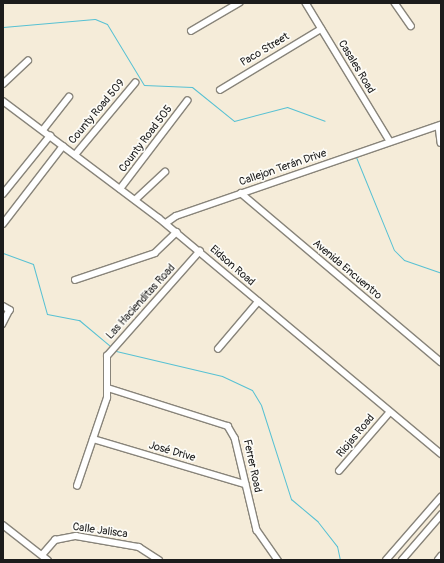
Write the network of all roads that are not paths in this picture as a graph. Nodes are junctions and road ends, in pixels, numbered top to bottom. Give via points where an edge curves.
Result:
1 (239, 3) edge
2 (306, 3) edge
3 (395, 3) edge
4 (411, 26) dead end
5 (321, 29) junction
6 (191, 31) dead end
7 (28, 61) dead end
8 (135, 83) dead end
9 (3, 84) edge
10 (220, 90) dead end
11 (69, 97) dead end
12 (3, 101) edge
13 (187, 101) dead end
14 (440, 125) edge
15 (43, 130) junction
16 (50, 136) junction
17 (390, 141) junction
18 (441, 143) edge
19 (63, 146) junction
20 (75, 155) junction
21 (165, 172) dead end
22 (120, 189) junction
23 (241, 193) junction
24 (3, 194) edge
25 (135, 200) junction
26 (166, 223) junction
27 (3, 224) edge
28 (177, 232) junction
29 (200, 251) junction
30 (74, 280) dead end
31 (258, 302) junction
32 (3, 306) edge
33 (3, 324) edge
34 (218, 350) dead end
35 (441, 362) edge
36 (108, 388) junction
37 (389, 413) junction
38 (93, 439) junction
39 (441, 454) edge
40 (339, 471) dead end
41 (245, 484) junction
42 (77, 486) dead end
43 (441, 496) edge
44 (441, 515) edge
45 (3, 525) edge
46 (42, 555) junction
47 (441, 556) edge
48 (48, 560) edge
49 (159, 560) edge
50 (278, 560) edge
51 (386, 560) edge
52 (402, 560) edge
53 (438, 560) edge

1 - 6 street
2 - 5 street, Casales Road
3 - 4 street
5 - 10 street, Paco Street
5 - 17 street, Casales Road
7 - 9 street
8 - 20 street, County Road 509
11 - 15 street
12 - 15 street, Eidson Road
13 - 22 street, County Road 505
14 - 17 street, Callejon Terán Drive
14 - 18 street
15 - 16 street, Eidson Road
16 - 19 street, Eidson Road
16 - 24 street
17 - 23 street, Callejon Terán Drive
19 - 20 street, Eidson Road
19 - 27 street
20 - 22 street, Eidson Road
21 - 25 street
22 - 25 street, Eidson Road
23 - 26 street, Callejon Terán Drive via 176,216
23 - 35 street, Avenida Encuentro
25 - 26 street, Eidson Road
26 - 28 street, Eidson Road
28 - 29 street, Eidson Road
28 - 30 street via 155,254
29 - 31 street, Eidson Road
29 - 36 street, Las Hacienditas Road via 110,352 105,362
31 - 34 street
31 - 37 street, Eidson Road
32 - 33 street via 10,310
36 - 38 street, Las Hacienditas Road
36 - 41 street, Ferrer Road via 228,426 235,438
37 - 39 street, Eidson Road
37 - 40 street, Riojas Road
38 - 41 street, José Drive
38 - 42 street, Las Hacienditas Road
41 - 50 street, Ferrer Road via 259,534
43 - 51 street
44 - 52 street
45 - 46 street
46 - 48 street
46 - 49 street, Calle Jalisca via 55,540 68,536 139,547
47 - 53 street

